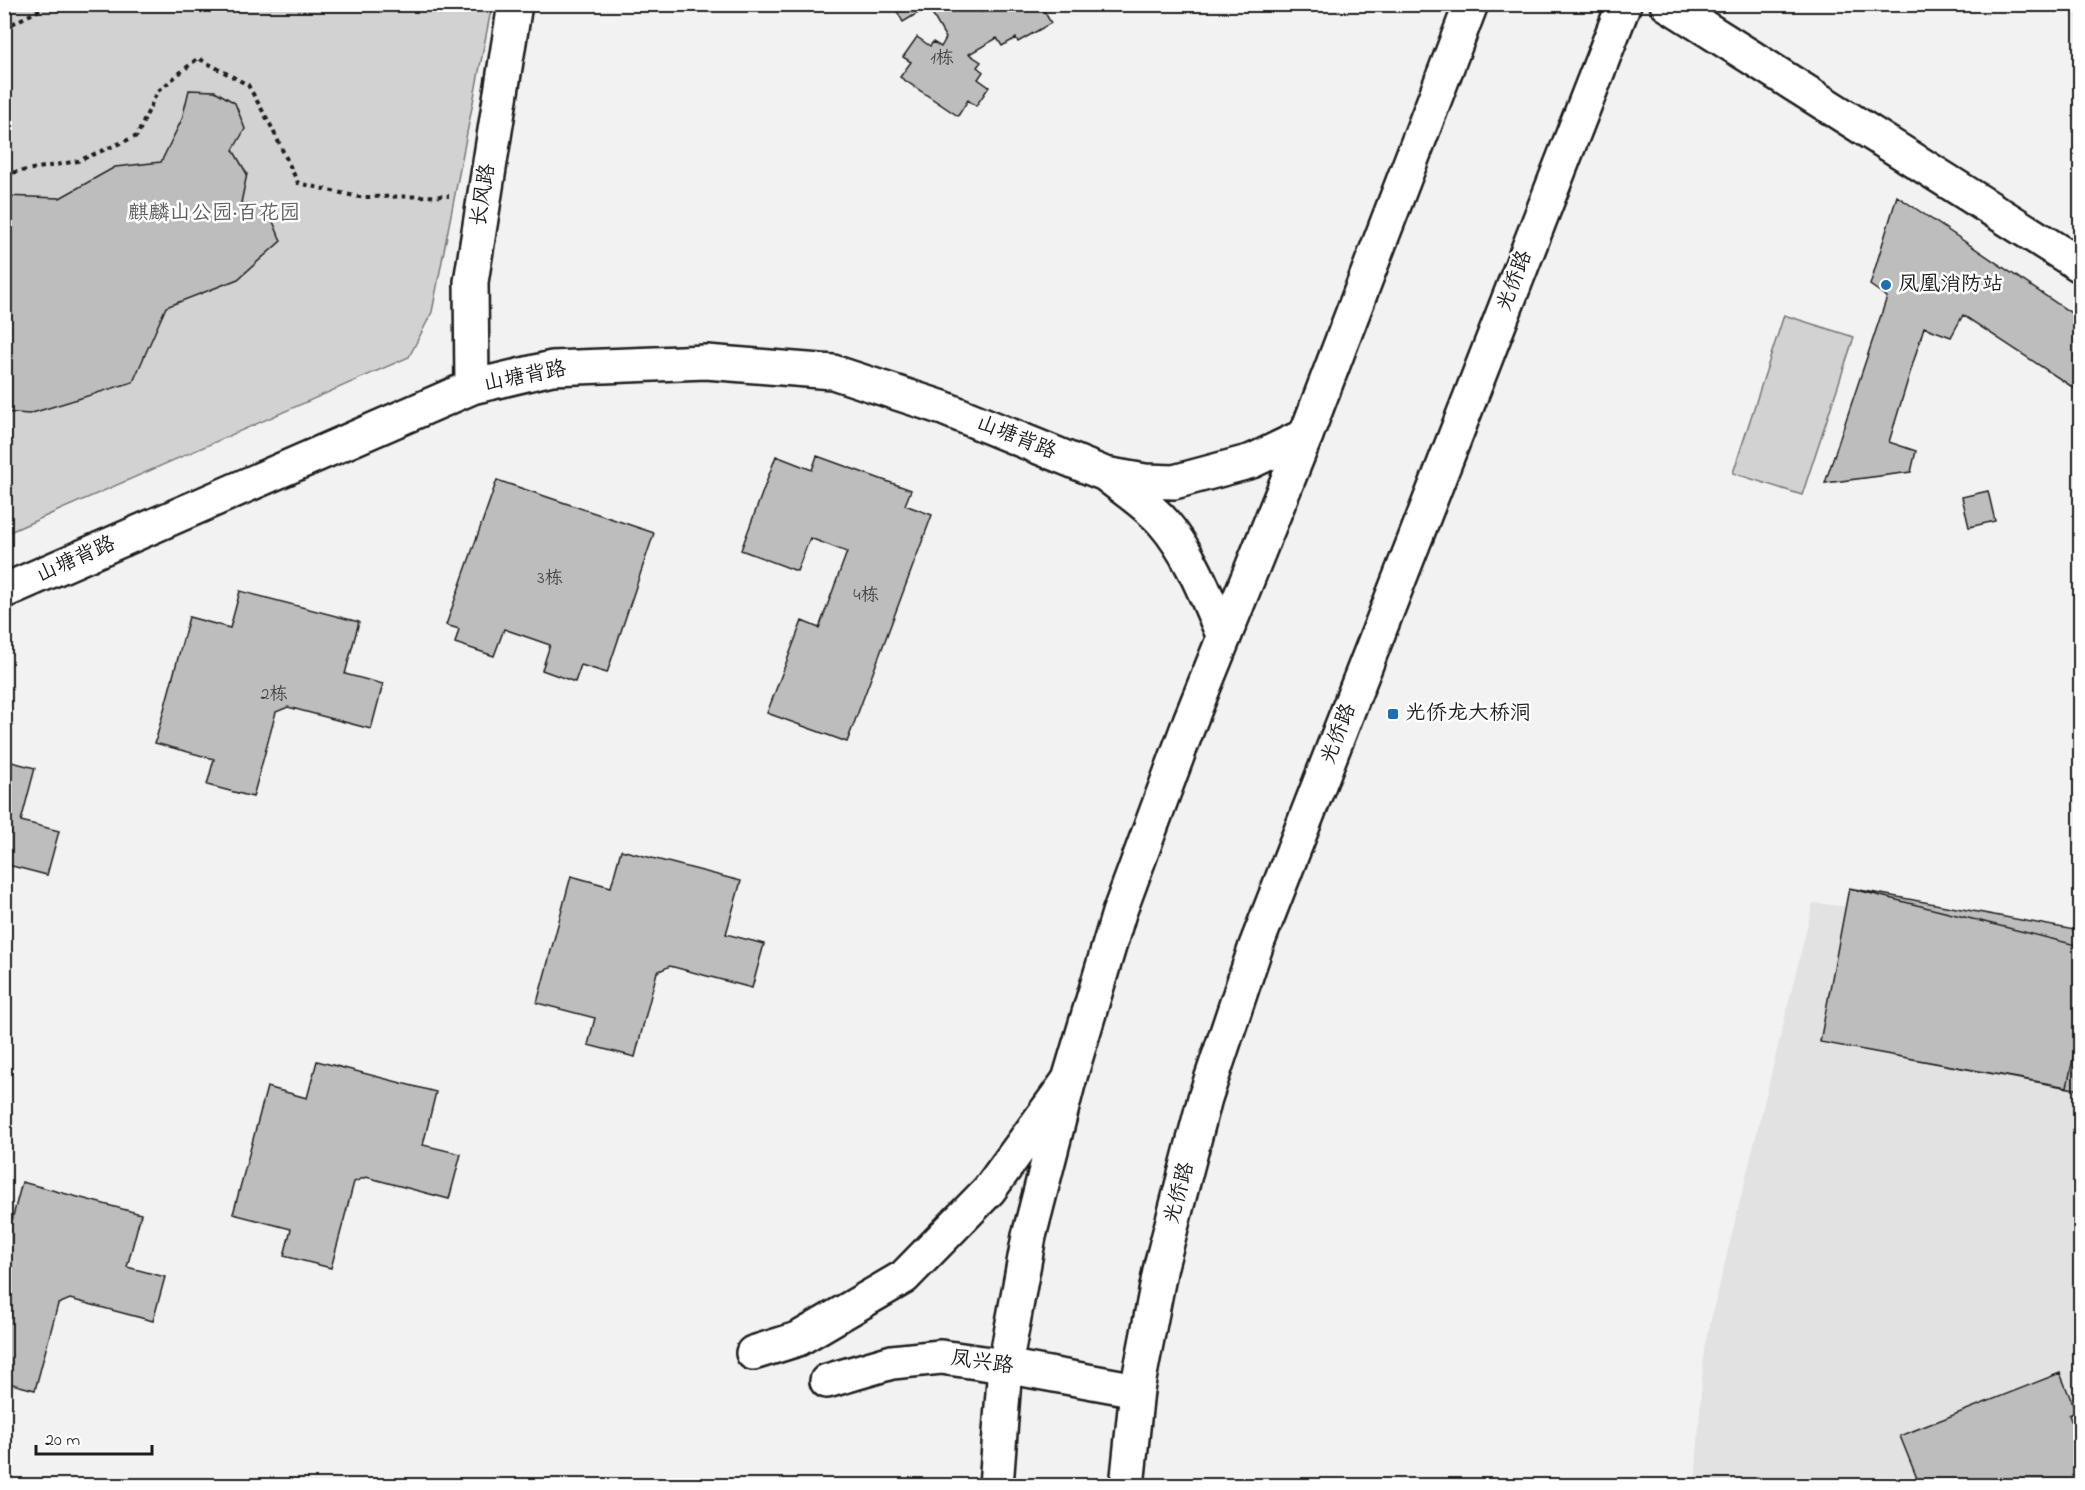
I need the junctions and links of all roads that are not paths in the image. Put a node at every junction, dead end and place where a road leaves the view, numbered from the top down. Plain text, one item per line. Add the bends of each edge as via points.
1 (515, 4) edge
2 (1471, 4) edge
3 (1624, 4) edge
4 (1667, 4) edge
5 (2080, 266) edge
6 (472, 387) junction
7 (1306, 435) junction
8 (1105, 474) junction
9 (4, 591) edge
10 (1224, 636) junction
11 (1069, 1080) junction
12 (753, 1353) dead end
13 (1005, 1366) junction
14 (827, 1381) dead end
15 (1137, 1390) junction
16 (996, 1485) edge
17 (1127, 1485) edge

1 - 6 main road, 长风路 via 471,282
2 - 7 main road
3 - 15 main road, 光侨路 via 1256,946 1203,1109 1161,1266
4 - 5 main road
6 - 8 main road, 山塘背路 via 552,368 706,362 833,372 944,408
6 - 9 main road, 山塘背路
7 - 8 main road via 1252,461 1174,482 1145,482
7 - 10 main road
8 - 10 main road via 1163,522 1183,550
10 - 11 main road via 1119,913
11 - 12 main road via 989,1190 904,1277 798,1339
11 - 13 main road via 1029,1236
13 - 14 main road, 凤兴路 via 931,1358 892,1362
13 - 15 main road, 凤兴路
13 - 16 main road
15 - 17 main road, 光侨路

